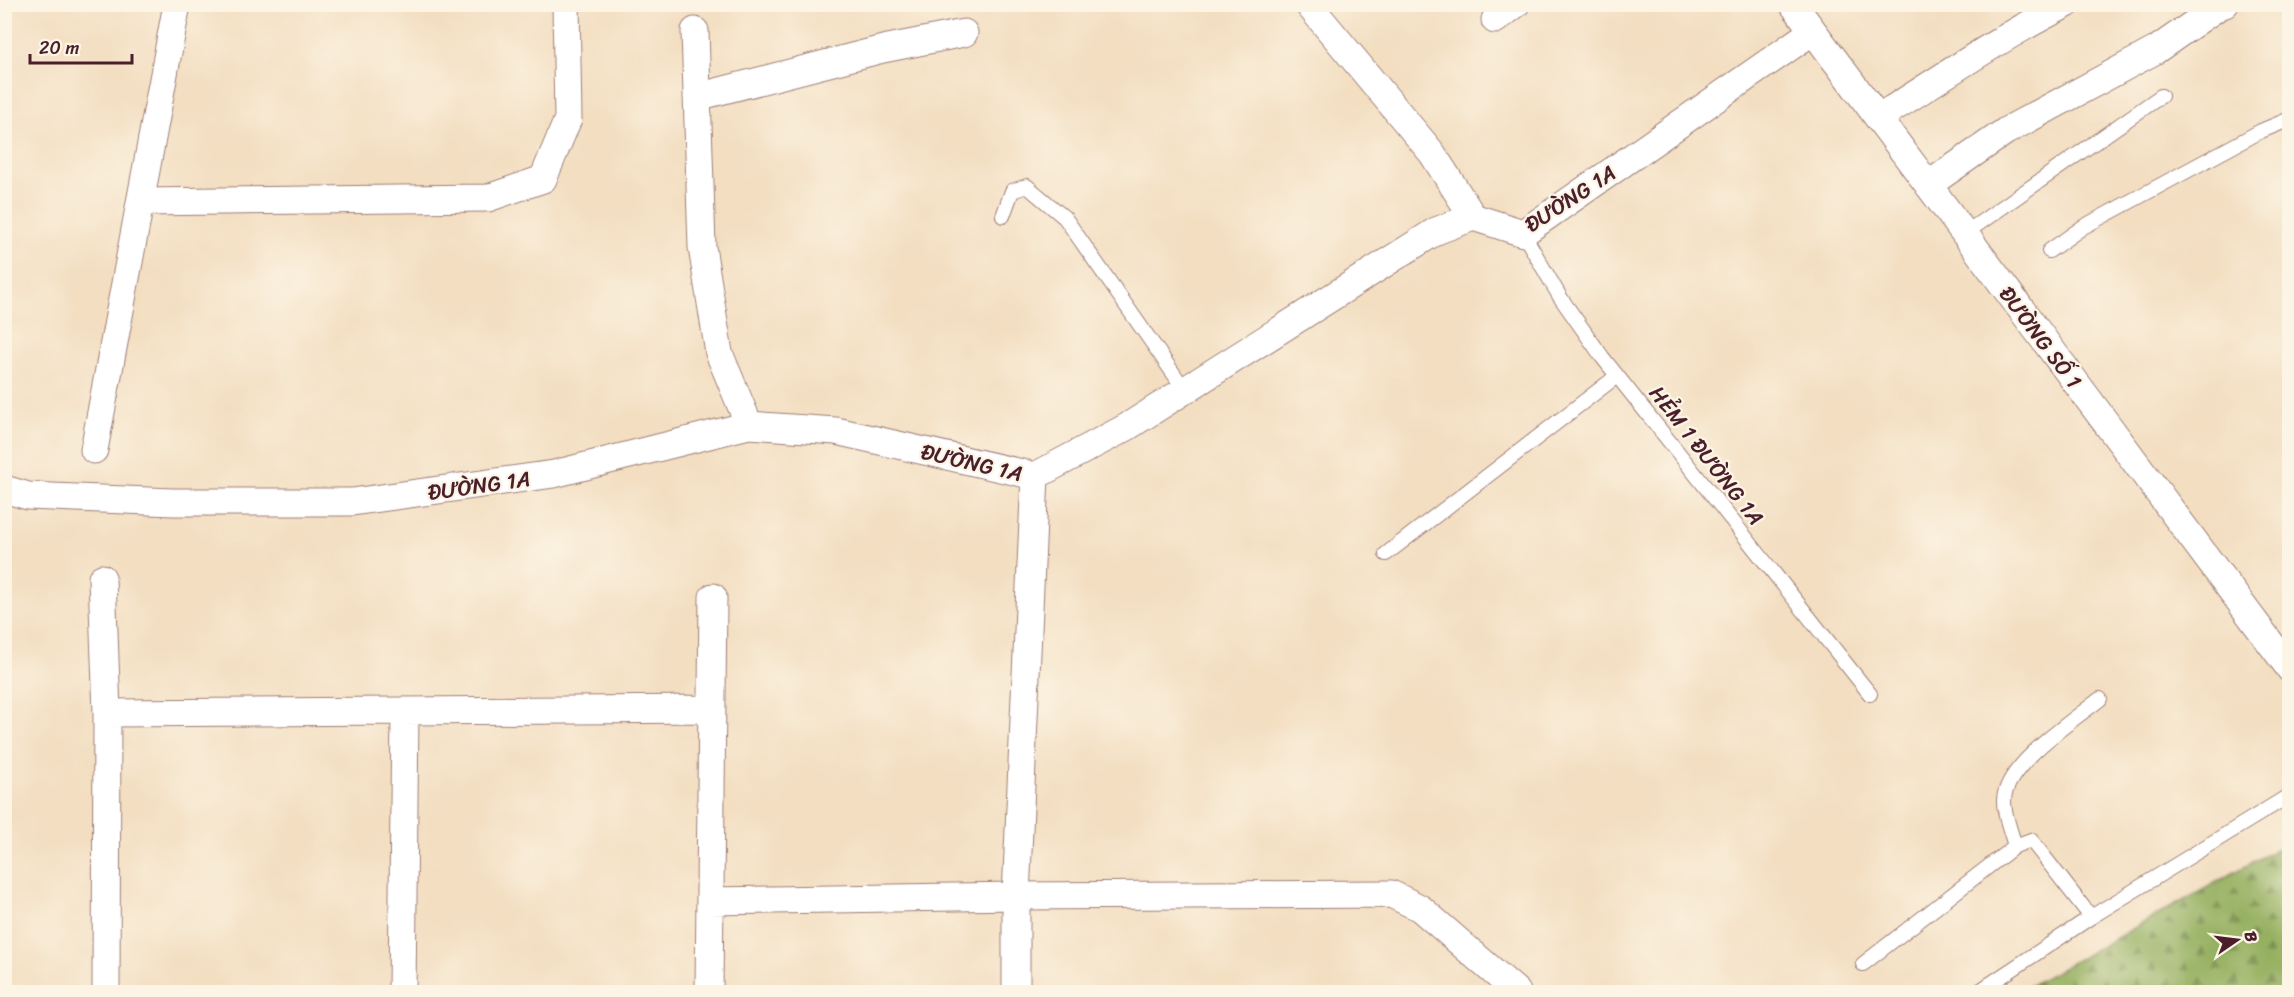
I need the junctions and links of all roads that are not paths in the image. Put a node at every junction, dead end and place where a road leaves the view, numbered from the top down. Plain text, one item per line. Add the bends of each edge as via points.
1 (566, 4) edge
2 (1308, 4) edge
3 (1793, 4) edge
4 (2067, 4) edge
5 (2225, 4) edge
6 (178, 5) edge
7 (695, 31) dead end
8 (1814, 31) junction
9 (964, 33) dead end
10 (2161, 96) dead end
11 (697, 97) junction
12 (1878, 118) junction
13 (2289, 119) edge
14 (1928, 185) junction
15 (141, 202) junction
16 (1003, 216) dead end
17 (1473, 217) junction
18 (1523, 233) junction
19 (1964, 234) junction
20 (2049, 251) dead end
21 (1617, 376) junction
22 (1185, 390) junction
23 (749, 425) junction
24 (94, 450) dead end
25 (1035, 476) junction
26 (4, 489) edge
27 (1386, 554) dead end
28 (102, 578) dead end
29 (713, 597) dead end
30 (2289, 669) edge
31 (1870, 694) dead end
32 (2100, 699) dead end
33 (712, 709) junction
34 (405, 711) junction
35 (107, 713) junction
36 (2289, 795) edge
37 (2015, 846) junction
38 (1016, 896) junction
39 (710, 901) junction
40 (2091, 916) junction
41 (1863, 964) dead end
42 (106, 993) edge
43 (402, 993) edge
44 (709, 993) edge
45 (1016, 993) edge
46 (1517, 993) edge
47 (1978, 993) edge

1 - 15 street via 568,119 543,178 488,198
2 - 17 street via 1432,153
3 - 8 street, ĐƯỜNG SỐ 1
4 - 12 street
5 - 14 street via 2156,50 2007,131
6 - 15 street
7 - 11 street
8 - 12 street, ĐƯỜNG SỐ 1
8 - 18 street, ĐƯỜNG 1A
9 - 11 street via 883,49
10 - 19 lane
11 - 23 street via 702,247 719,353
12 - 14 street, ĐƯỜNG SỐ 1
13 - 20 lane via 2261,130 2083,227
14 - 19 street, ĐƯỜNG SỐ 1
15 - 24 street
16 - 22 lane via 1012,191 1027,186 1065,218
17 - 18 street, ĐƯỜNG 1A
17 - 22 street, ĐƯỜNG 1A via 1436,231
18 - 21 lane, HẺM 1 ĐƯỜNG 1A via 1560,297
19 - 30 street, ĐƯỜNG SỐ 1
21 - 27 lane
21 - 31 lane, HẺM 1 ĐƯỜNG 1A
22 - 25 street, ĐƯỜNG 1A via 1127,427
23 - 25 street, ĐƯỜNG 1A via 836,431
23 - 26 street, ĐƯỜNG 1A via 554,474 352,502 173,502 28,496
25 - 38 street
28 - 35 street
29 - 33 street
32 - 37 lane via 2024,760 2007,783 2004,801
33 - 34 street
33 - 39 street
34 - 35 street
34 - 43 street
35 - 42 street
36 - 40 lane
37 - 40 lane via 2031,840
37 - 41 lane
38 - 39 street
38 - 45 street
38 - 46 street via 1392,894 1420,909
39 - 44 street
40 - 47 lane

